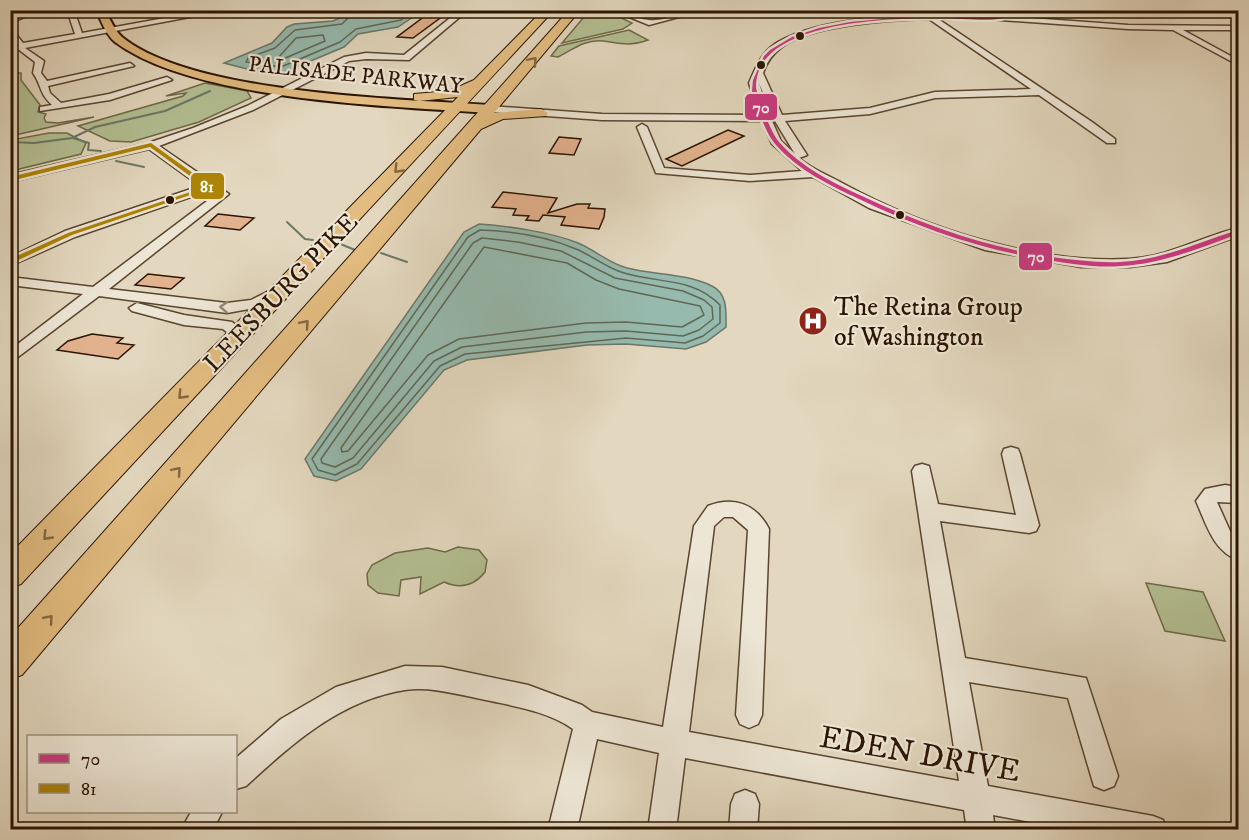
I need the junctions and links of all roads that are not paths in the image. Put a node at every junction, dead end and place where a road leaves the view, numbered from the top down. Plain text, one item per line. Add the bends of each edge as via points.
1 (38, 10) edge
2 (70, 10) edge
3 (100, 10) edge
4 (224, 10) edge
5 (465, 10) edge
6 (549, 10) edge
7 (615, 10) edge
8 (702, 10) edge
9 (529, 13) dead end
10 (574, 13) edge
11 (1000, 14) edge
12 (929, 16) junction
13 (116, 17) dead end
14 (10, 21) edge
15 (1174, 28) junction
16 (1239, 28) edge
17 (10, 29) edge
18 (124, 29) junction
19 (109, 32) junction
20 (78, 33) dead end
21 (515, 46) junction
22 (16, 47) edge
23 (44, 55) dead end
24 (33, 57) junction
25 (1239, 63) edge
26 (130, 66) dead end
27 (492, 69) junction
28 (760, 75) junction
29 (167, 80) dead end
30 (44, 84) junction
31 (294, 85) junction
32 (511, 85) junction
33 (283, 91) junction
34 (1040, 92) junction
35 (418, 100) junction
36 (462, 103) junction
37 (493, 105) junction
38 (59, 106) junction
39 (43, 109) dead end
40 (542, 109) junction
41 (763, 114) junction
42 (777, 114) junction
43 (602, 117) junction
44 (664, 118) junction
45 (438, 127) junction
46 (642, 127) junction
47 (473, 128) junction
48 (1111, 141) dead end
49 (151, 145) junction
50 (815, 173) junction
51 (10, 179) edge
52 (209, 187) junction
53 (1239, 232) edge
54 (10, 262) edge
55 (294, 276) junction
56 (10, 281) edge
57 (10, 292) edge
58 (88, 297) junction
59 (233, 341) junction
60 (10, 358) edge
61 (1011, 454) dead end
62 (922, 471) dead end
63 (1239, 495) edge
64 (929, 511) junction
65 (1239, 551) edge
66 (10, 575) edge
67 (10, 663) edge
68 (954, 668) junction
69 (749, 715) dead end
70 (586, 724) junction
71 (674, 743) junction
72 (237, 775) edge
73 (1104, 776) dead end
74 (976, 798) junction
75 (207, 813) edge
76 (195, 830) edge
77 (562, 830) edge
78 (662, 830) edge
79 (981, 830) edge
80 (1153, 830) edge

1 - 14 street
2 - 20 street
3 - 19 main road
4 - 18 street
5 - 31 street via 406,58 347,59
6 - 21 highway, LEESBURG PIKE
7 - 8 street via 649,23
9 - 21 highway via 528,25
32 -> 10 highway
11 - 12 street
11 - 15 street
12 - 28 street via 866,20 804,34 771,50 761,65
12 - 34 street
13 - 18 main road, PALISADE PARKWAY
15 - 16 street
15 - 25 street
17 - 22 street
18 - 19 street
18 - 31 main road, PALISADE PARKWAY via 142,43 182,60
19 - 22 street
19 - 33 main road, PALISADE PARKWAY via 140,53 185,71
21 - 27 highway, LEESBURG PIKE
22 - 24 street
23 - 24 street
24 - 30 street via 41,64 37,73
26 - 30 street
27 - 35 highway via 462,92
27 - 36 highway, LEESBURG PIKE
28 - 41 street via 754,83
28 - 42 street
29 - 38 street via 110,97
30 - 38 street via 45,94
31 - 33 street
31 - 35 main road, PALISADE PARKWAY
32 - 37 highway
32 - 40 highway via 514,99
33 - 35 main road, PALISADE PARKWAY via 333,97 346,102 347,109 381,101
33 - 49 street via 227,119
34 - 42 street via 935,95 882,109
34 - 48 street
35 - 36 main road, PALISADE PARKWAY
35 - 45 highway via 441,112
36 - 37 main road, PALISADE PARKWAY
36 - 45 highway, LEESBURG PIKE
37 - 40 street
37 - 47 highway
38 - 39 street
40 - 41 street
40 - 43 street
40 - 47 highway via 501,115
41 - 42 street
41 - 44 street
41 - 50 street via 776,142
42 - 50 street
43 - 44 street
43 - 46 street via 632,121
44 - 46 street
45 -> 55 highway, LEESBURG PIKE
46 - 50 street via 660,171 750,178
67 -> 47 highway, LEESBURG PIKE
49 - 51 street
49 - 52 street
50 - 53 street via 873,205 908,218 990,246 1045,258 1101,263 1150,261
52 - 54 street via 70,234
52 - 58 street via 223,194
55 -> 58 street via 263,299 235,308
55 - 59 highway, LEESBURG PIKE
56 - 58 street
57 - 58 street
58 - 59 street via 184,320 227,325 236,332
58 - 60 street
59 -> 66 highway, LEESBURG PIKE
61 - 64 street via 1029,525
62 - 64 street
63 - 65 street via 1217,493 1206,501 1222,537
64 - 68 street
68 - 73 street via 1077,687
68 - 74 street
69 - 71 street via 759,529 749,515 730,508 706,519
70 - 71 street, EDEN DRIVE
70 - 72 street, EDEN DRIVE via 573,714 525,697 444,679 405,678 325,705 283,734
70 - 77 street
71 - 74 street, EDEN DRIVE
71 - 78 street
74 - 79 street
74 - 80 street, EDEN DRIVE
75 - 76 street

